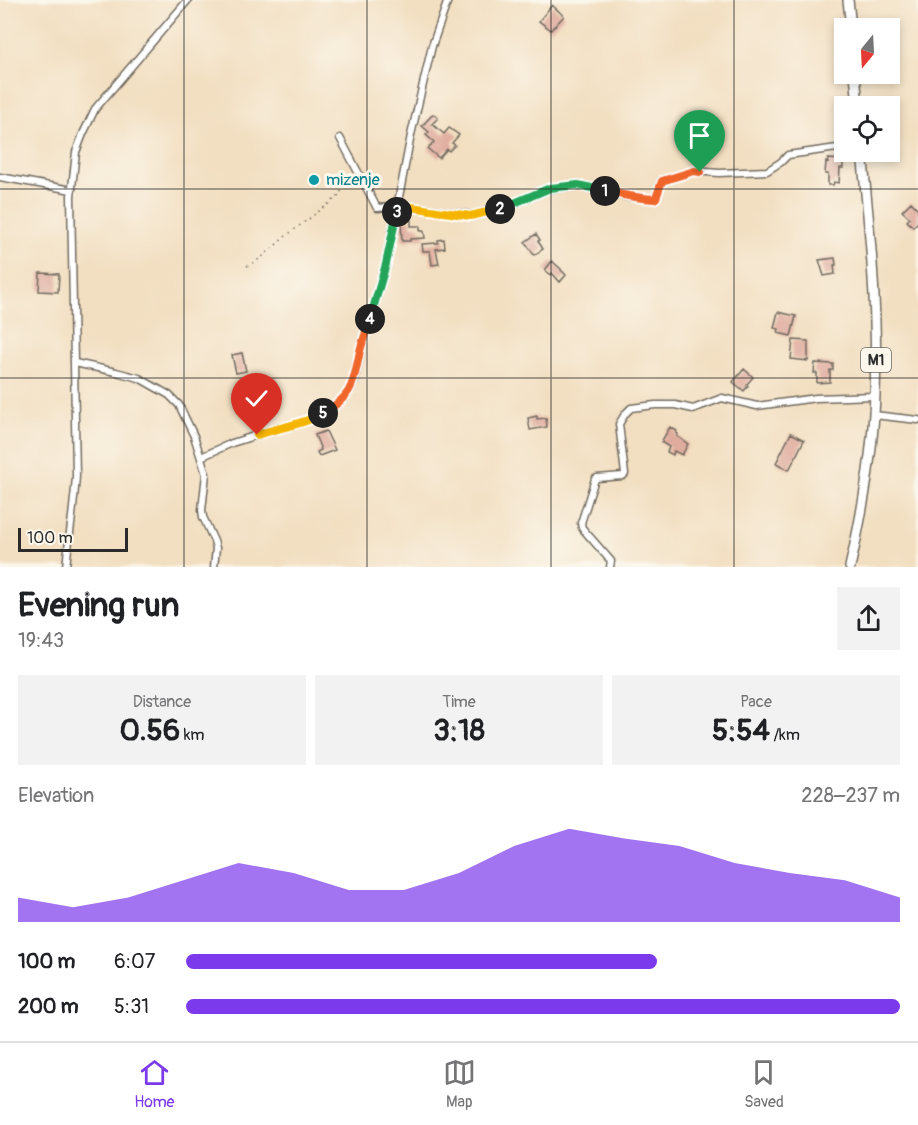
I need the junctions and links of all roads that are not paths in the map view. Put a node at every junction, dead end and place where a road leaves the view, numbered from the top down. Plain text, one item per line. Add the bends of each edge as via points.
1 (188, 0) edge
2 (448, 0) edge
3 (848, 0) edge
4 (850, 18) edge
5 (340, 138) dead end
6 (834, 148) edge
7 (863, 162) edge
8 (0, 177) edge
9 (72, 190) junction
10 (398, 205) junction
11 (75, 363) junction
12 (875, 396) junction
13 (874, 415) junction
14 (918, 420) edge
15 (201, 457) junction
16 (66, 567) edge
17 (214, 567) edge
18 (610, 567) edge
19 (850, 567) edge

1 - 9 street via 95,109 76,152
2 - 10 street via 432,46
3 - 4 highway
5 - 10 street via 375,206
6 - 10 street via 788,155 767,171 694,171 662,181 656,198 652,199 578,185 544,189 503,208 473,215
7 - 12 highway, M1 via 872,250
8 - 9 street
9 - 11 street
10 - 15 street via 355,380 345,397 318,416
11 - 15 street via 139,378 169,394 188,422
11 - 16 street via 76,476
12 - 13 highway, M1
12 - 18 street via 757,406 722,398 693,409 655,405 627,410 619,424 625,474 595,479 580,523 611,561
13 - 14 street
13 - 19 highway, M1 via 865,497
15 - 17 street via 206,474 202,510 216,548

